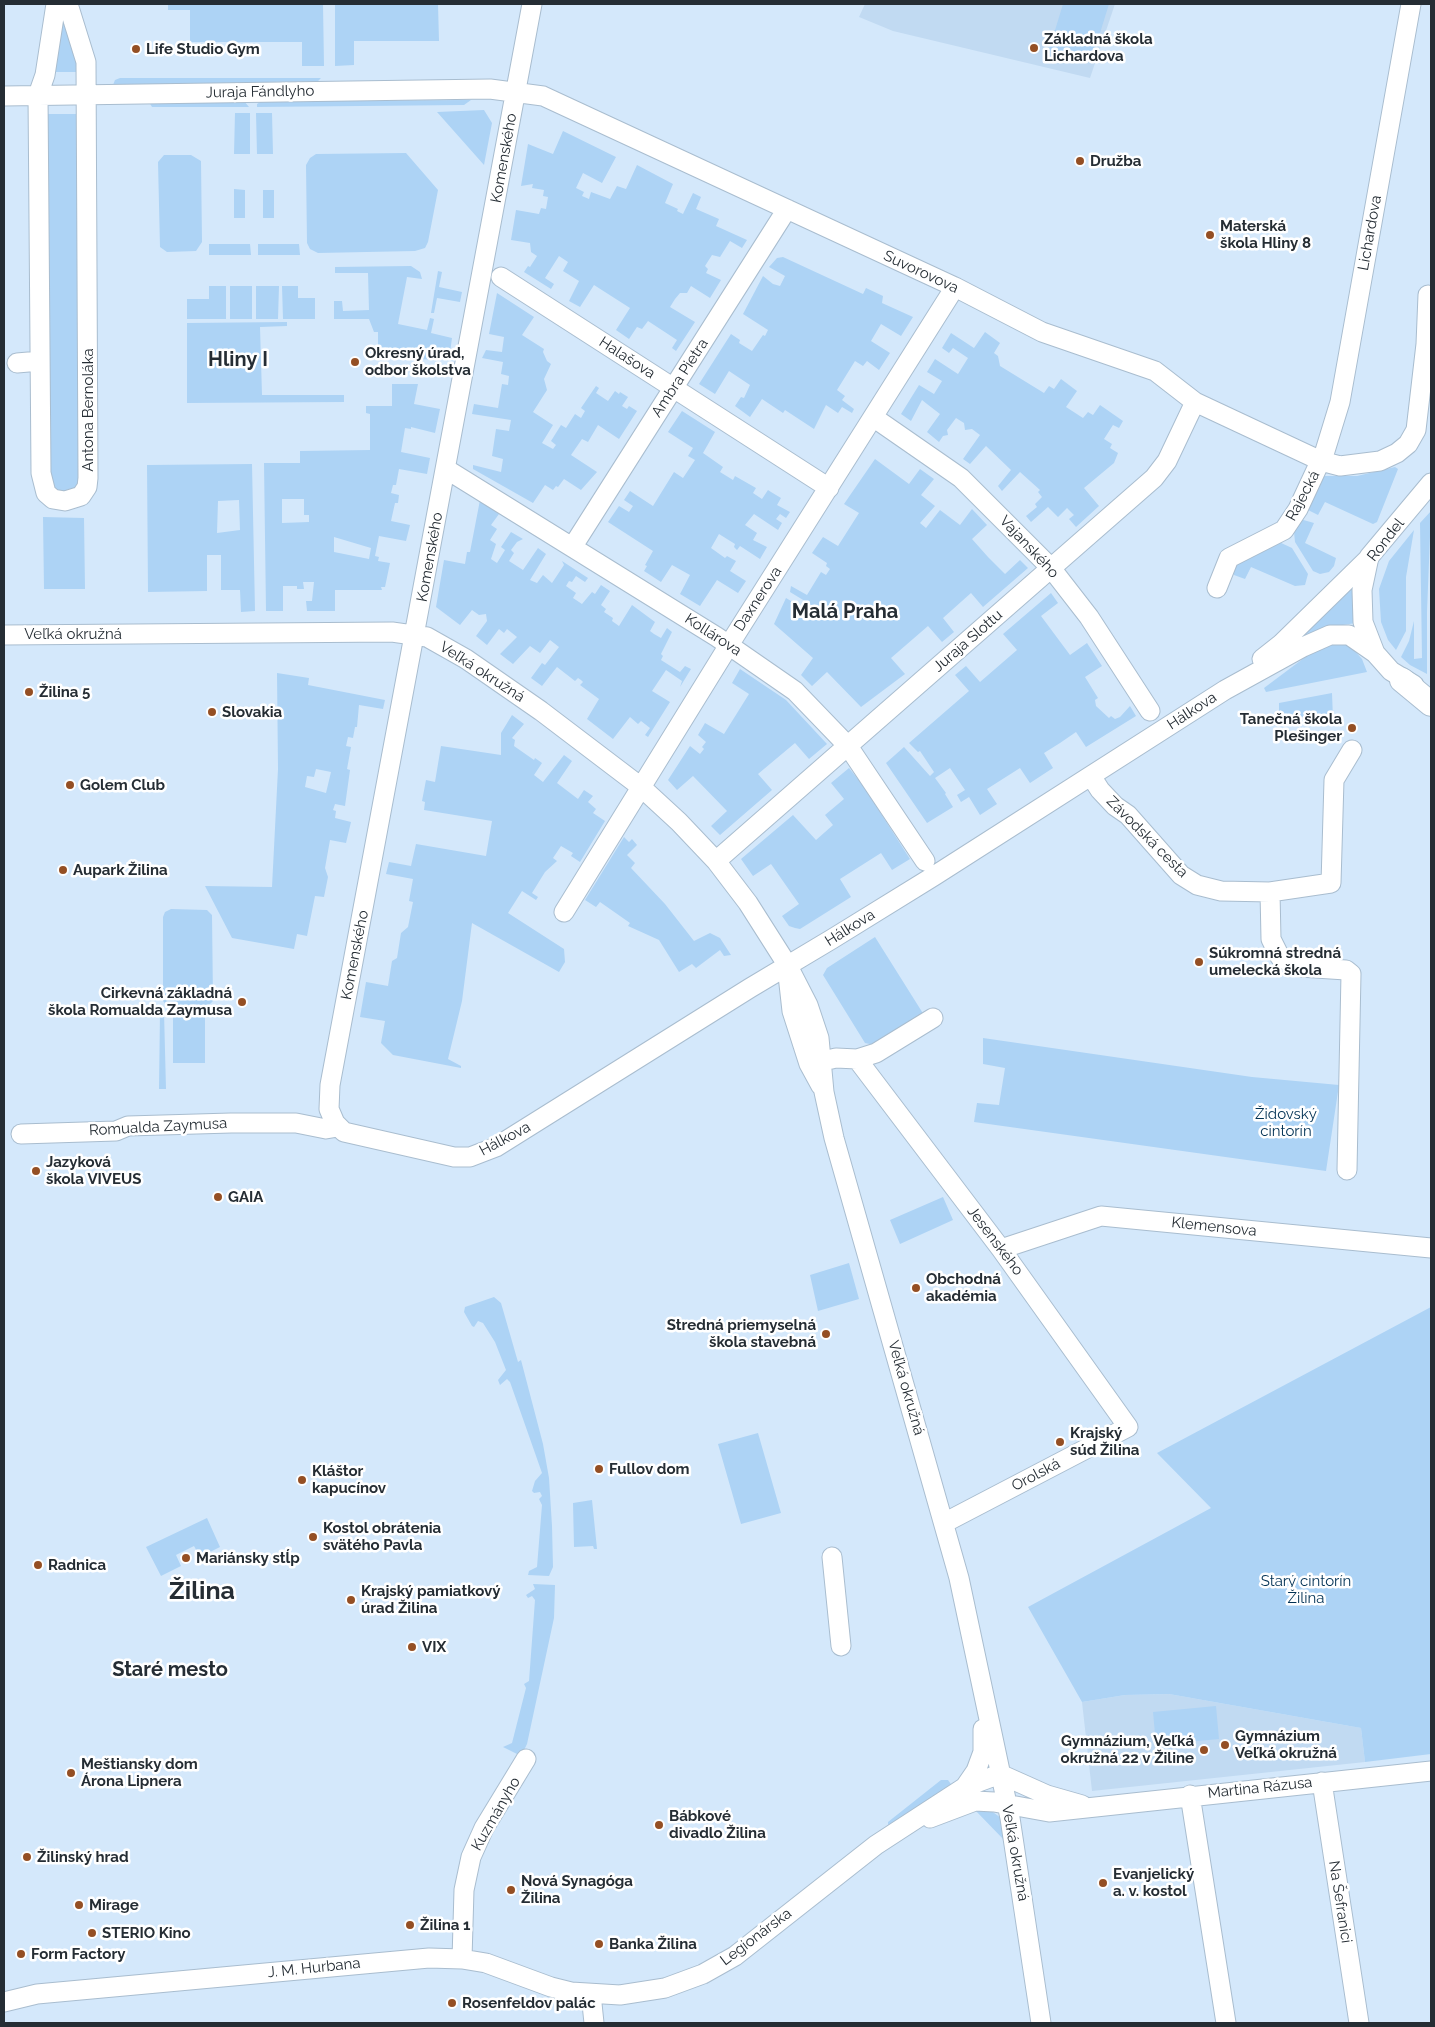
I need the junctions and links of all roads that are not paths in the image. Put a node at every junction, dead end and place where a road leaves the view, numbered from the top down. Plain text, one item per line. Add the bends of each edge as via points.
1 (56, 4) edge
2 (68, 4) edge
3 (532, 4) edge
4 (1411, 4) edge
5 (516, 92) junction
6 (38, 95) junction
7 (87, 95) junction
8 (4, 96) edge
9 (787, 209) junction
10 (501, 277) dead end
11 (956, 287) junction
12 (1428, 295) dead end
13 (40, 361) junction
14 (17, 363) dead end
15 (674, 388) junction
16 (1195, 402) junction
17 (873, 417) junction
18 (1321, 461) junction
19 (446, 469) junction
20 (1431, 483) edge
21 (829, 488) junction
22 (573, 546) junction
23 (1369, 557) junction
24 (1052, 568) junction
25 (1217, 588) dead end
26 (4, 634) edge
27 (415, 635) junction
28 (729, 645) junction
29 (1375, 653) junction
30 (1402, 680) junction
31 (1224, 690) junction
32 (1431, 691) edge
33 (1431, 704) edge
34 (1150, 711) dead end
35 (848, 746) junction
36 (1352, 750) dead end
37 (1091, 776) junction
38 (641, 787) junction
39 (716, 861) junction
40 (925, 861) dead end
41 (1270, 892) junction
42 (564, 912) dead end
43 (788, 966) junction
44 (933, 1018) dead end
45 (857, 1059) junction
46 (823, 1062) junction
47 (824, 1092) junction
48 (329, 1109) junction
49 (296, 1123) junction
50 (338, 1127) junction
51 (21, 1134) dead end
52 (470, 1157) joint
53 (1348, 1170) dead end
54 (1431, 1248) edge
55 (1002, 1250) junction
56 (1128, 1427) joint
57 (944, 1523) junction
58 (832, 1557) dead end
59 (840, 1646) dead end
60 (982, 1685) junction
61 (526, 1759) dead end
62 (1431, 1771) edge
63 (1000, 1774) junction
64 (1322, 1782) junction
65 (970, 1794) junction
66 (1190, 1795) junction
67 (1007, 1804) junction
68 (1088, 1806) junction
69 (462, 1959) junction
70 (591, 1994) junction
71 (4, 2002) edge
72 (594, 2023) edge
73 (1041, 2023) edge
74 (1226, 2023) edge
75 (1359, 2023) edge

1 - 6 street, Antona Bernoláka
2 - 7 street, Antona Bernoláka via 86,62
3 - 5 street, Komenského
4 - 18 street, Lichardova via 1340,402
5 - 7 street, Juraja Fándlyho via 490,89
5 - 9 street, Suvorovova via 543,96
5 - 19 street, Komenského
6 - 7 street, Juraja Fándlyho
6 - 8 street, Juraja Fándlyho
6 - 13 street, Antona Bernoláka
7 - 13 street, Antona Bernoláka via 88,478 84,494 74,500 53,499 43,487
9 - 11 street, Suvorovova
9 - 15 street, Ambra Pietra
10 - 15 street, Halašova
11 - 16 street, Suvorovova via 1042,332 1155,371
11 - 17 street, Daxnerova
12 - 18 street, Rajecká via 1416,430 1408,444 1388,457 1359,465 1340,466
13 - 14 street
15 - 21 street, Halašova
15 - 22 street, Ambra Pietra
16 - 18 street, Suvorovova
16 - 24 street, Juraja Slottu via 1167,461 1154,478
17 - 21 street, Daxnerova
17 - 24 street, Vajanského via 961,478
18 - 25 street, Rajecká via 1284,530 1229,558
19 - 22 street, Kollárova
19 - 27 street, Komenského
20 - 23 street, Rondel
21 - 28 street, Daxnerova
22 - 28 street, Kollárova
23 - 29 street, Rondel via 1364,574 1362,609 1366,632
23 - 31 street, Hálkova via 1281,644
24 - 34 street, Vajanského via 1089,617
24 - 35 street, Juraja Slottu
26 - 27 street, Veľká okružná via 392,632
27 - 38 street, Veľká okružná via 427,637 466,659
27 - 48 street, Komenského via 332,1076
28 - 35 street, Kollárova via 795,691
28 - 38 street, Daxnerova
29 - 30 street, Rondel
29 - 31 street, Hálkova via 1349,635 1330,635 1303,646
30 - 32 street, Rondel
30 - 33 main road
31 - 37 street, Hálkova
35 - 39 street, Juraja Slottu
35 - 40 street, Kollárova
36 - 41 street, Závodská cesta via 1334,780 1331,884
37 - 41 street, Závodská cesta via 1100,790 1128,815 1180,875 1197,885 1220,891
37 - 43 street, Hálkova
38 - 39 street, Veľká okružná
38 - 42 street, Daxnerova
39 - 43 street, Veľká okružná via 748,903
41 - 53 street via 1271,939 1280,957 1300,968 1346,970 1351,974
43 - 46 street, Veľká okružná via 808,1005
43 - 47 street, Veľká okružná via 792,1011 809,1064
43 - 52 street, Hálkova via 504,1143
44 - 45 street via 876,1053
45 - 46 street via 836,1058
45 - 55 street, Jesenského
46 - 47 street, Veľká okružná
47 - 57 street, Veľká okružná via 834,1138
48 - 49 street, Romualda Zaymusa
48 - 50 street
49 - 50 street, Romualda Zaymusa via 319,1129
49 - 51 street, Romualda Zaymusa via 128,1126 116,1131
50 - 52 street, Romualda Zaymusa via 352,1136
54 - 55 street, Klemensova via 1102,1216
55 - 56 street, Jesenského
56 - 57 street, Orolská
57 - 60 street, Veľká okružná
58 - 59 street
60 - 63 street, Veľká okružná
60 - 65 street, Veľká okružná via 983,1752
61 - 69 street, Kuzmányho via 484,1828 471,1857 464,1890
62 - 64 street, Martina Rázusa
63 - 65 street
63 - 67 street, Veľká okružná
63 - 68 street via 1047,1795
64 - 66 street, Martina Rázusa
64 - 75 street, Na Šefranici
65 - 67 street, Legionárska
65 - 70 street, Legionárska via 900,1829 735,1956 703,1974 642,1993
66 - 68 street, Martina Rázusa
66 - 74 street
67 - 68 street, Martina Rázusa via 1049,1812
67 - 73 street, Veľká okružná
69 - 70 street, J. M. Hurbana via 486,1963 551,1987
69 - 71 street, J. M. Hurbana via 428,1958 37,1994
70 - 72 street

